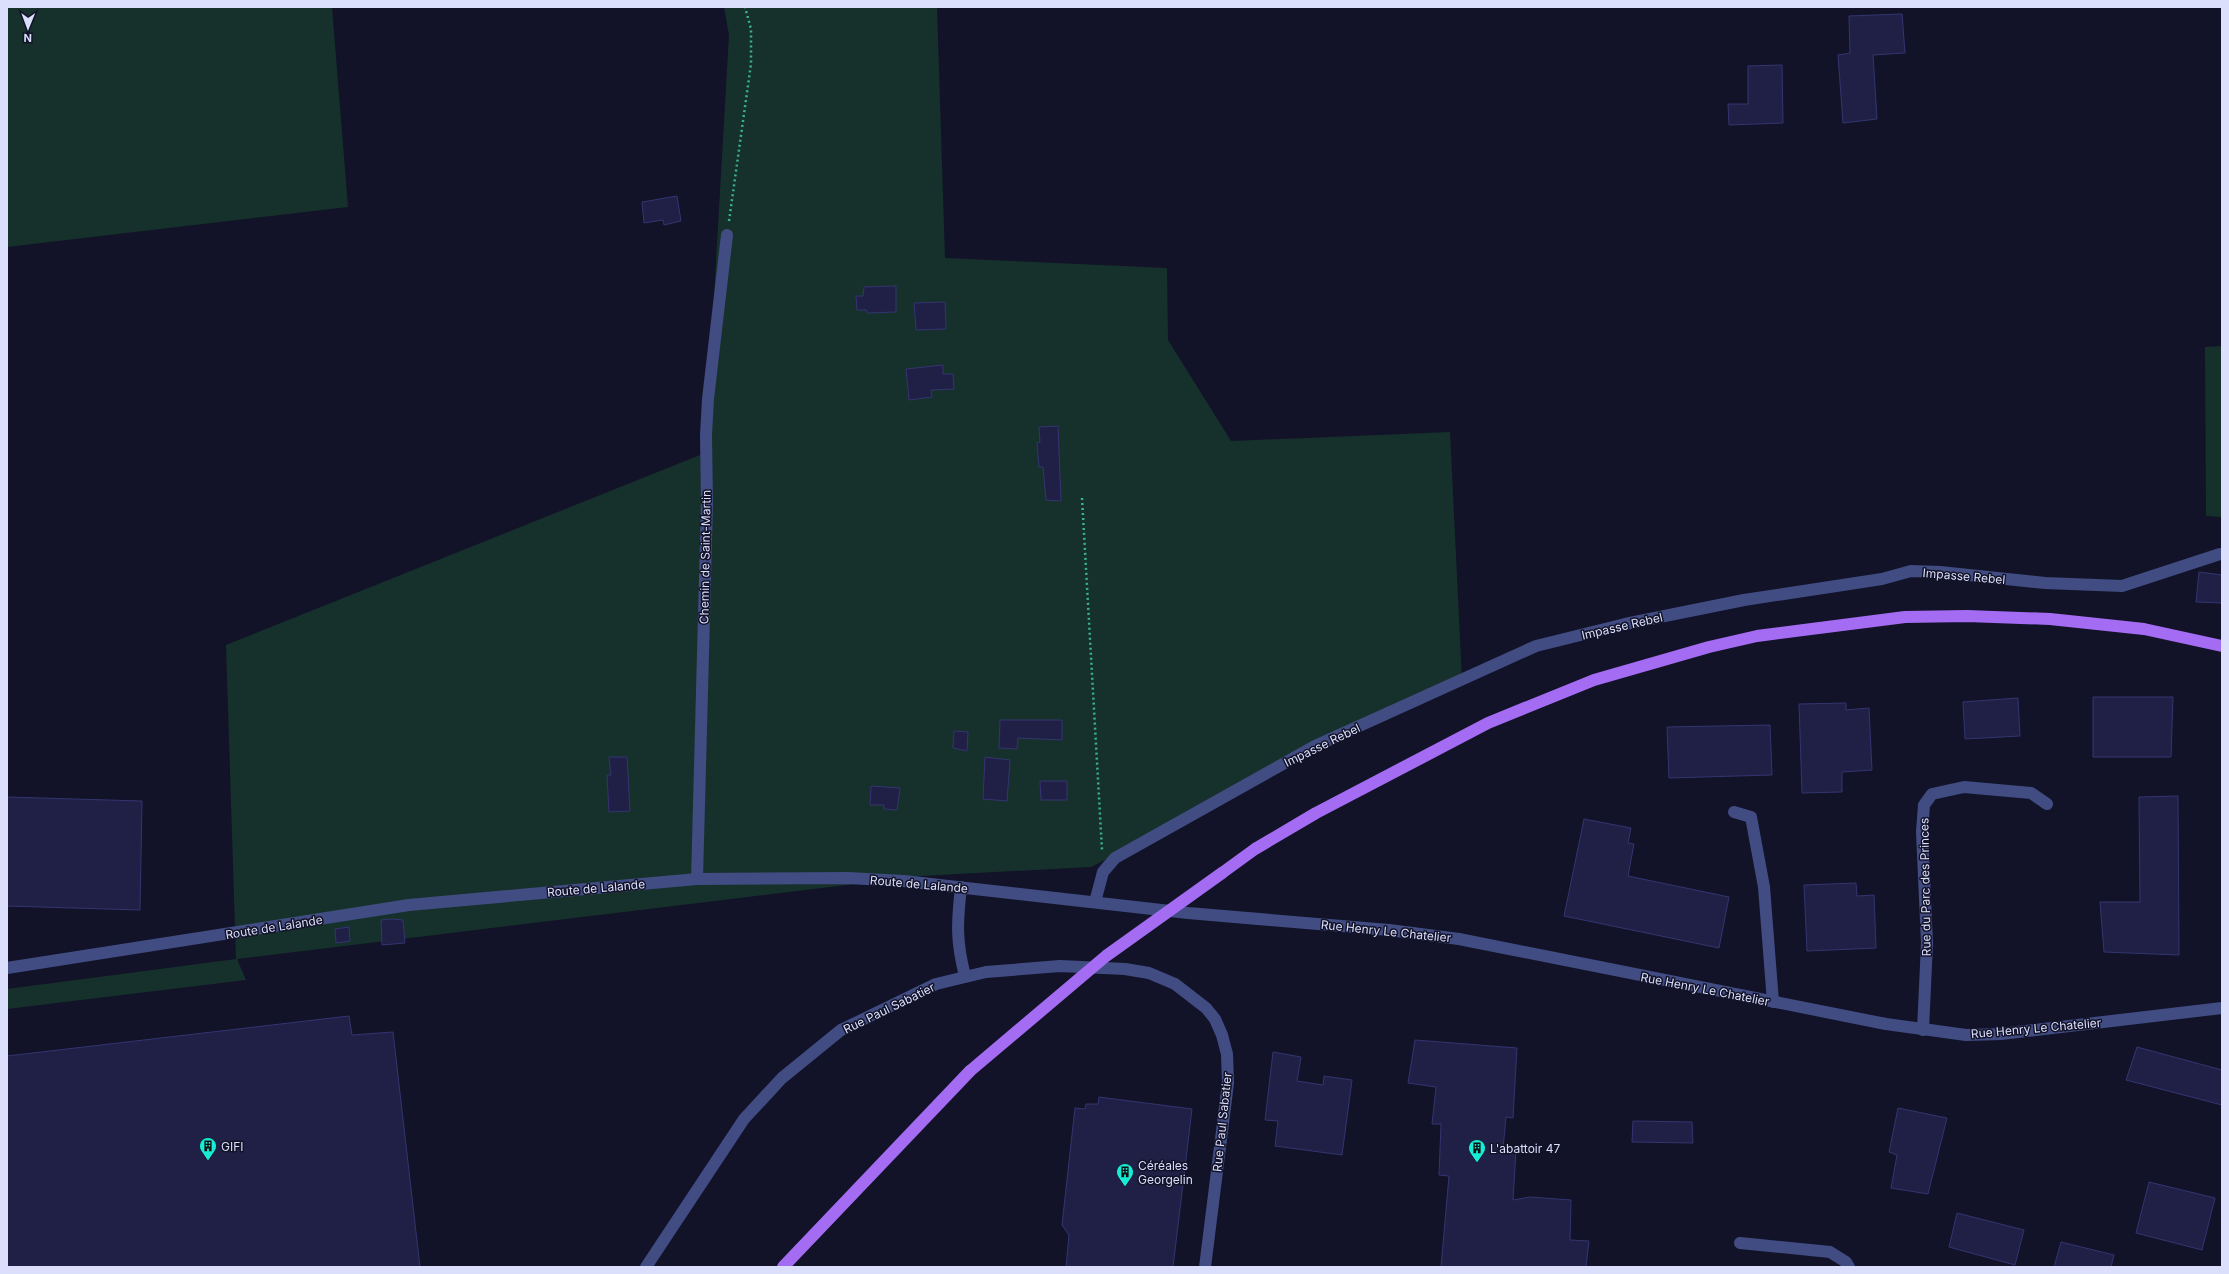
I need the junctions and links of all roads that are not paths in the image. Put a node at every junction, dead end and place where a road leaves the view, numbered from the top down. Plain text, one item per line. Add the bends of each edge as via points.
1 (727, 235) road end
2 (2220, 554) dead end
3 (2222, 646) edge
4 (2047, 804) dead end
5 (1734, 812) dead end
6 (697, 879) junction
7 (961, 887) junction
8 (1095, 902) junction
9 (1188, 913) joint
10 (7, 968) edge
11 (965, 976) junction
12 (1773, 1002) junction
13 (2222, 1008) edge
14 (1923, 1030) junction
15 (1740, 1243) dead end
16 (1847, 1265) edge
17 (646, 1267) edge
18 (783, 1267) edge
19 (1205, 1267) edge

1 - 6 street, Chemin de Saint-Martin via 706,435 707,503
2 - 8 street, Impasse Rebel via 2122,586 2045,583 1940,572 1911,572 1882,579 1744,600 1625,624 1536,646 1315,746 1115,858 1103,872
3 - 18 main road, bridge via 2144,629 2050,619 1905,617 1743,639 1594,680 1488,722 1316,813 1255,849 1106,956 970,1071
4 - 14 street, Rue du Parc des Princes via 2031,793 1964,787 1932,794 1924,805 1922,832 1927,943
5 - 12 street via 1752,817 1764,888
6 - 7 street, Route de Lalande via 848,878
6 - 10 street, Route de Lalande via 409,905
7 - 8 street, Route de Lalande
7 - 11 street via 957,928
8 - 9 street, Route de Lalande
9 - 12 street, Rue Henry Le Chatelier via 1388,930 1459,939
11 - 17 street, Rue Paul Sabatier via 910,995 842,1030 782,1078 744,1119
11 - 19 street, Rue Paul Sabatier via 1018,968 1060,966 1125,969 1149,973 1176,984 1206,1008 1222,1035 1227,1054 1228,1082
12 - 14 street, Rue Henry Le Chatelier
13 - 14 street, Rue Henry Le Chatelier via 2001,1034 1966,1035
15 - 16 street via 1830,1252

